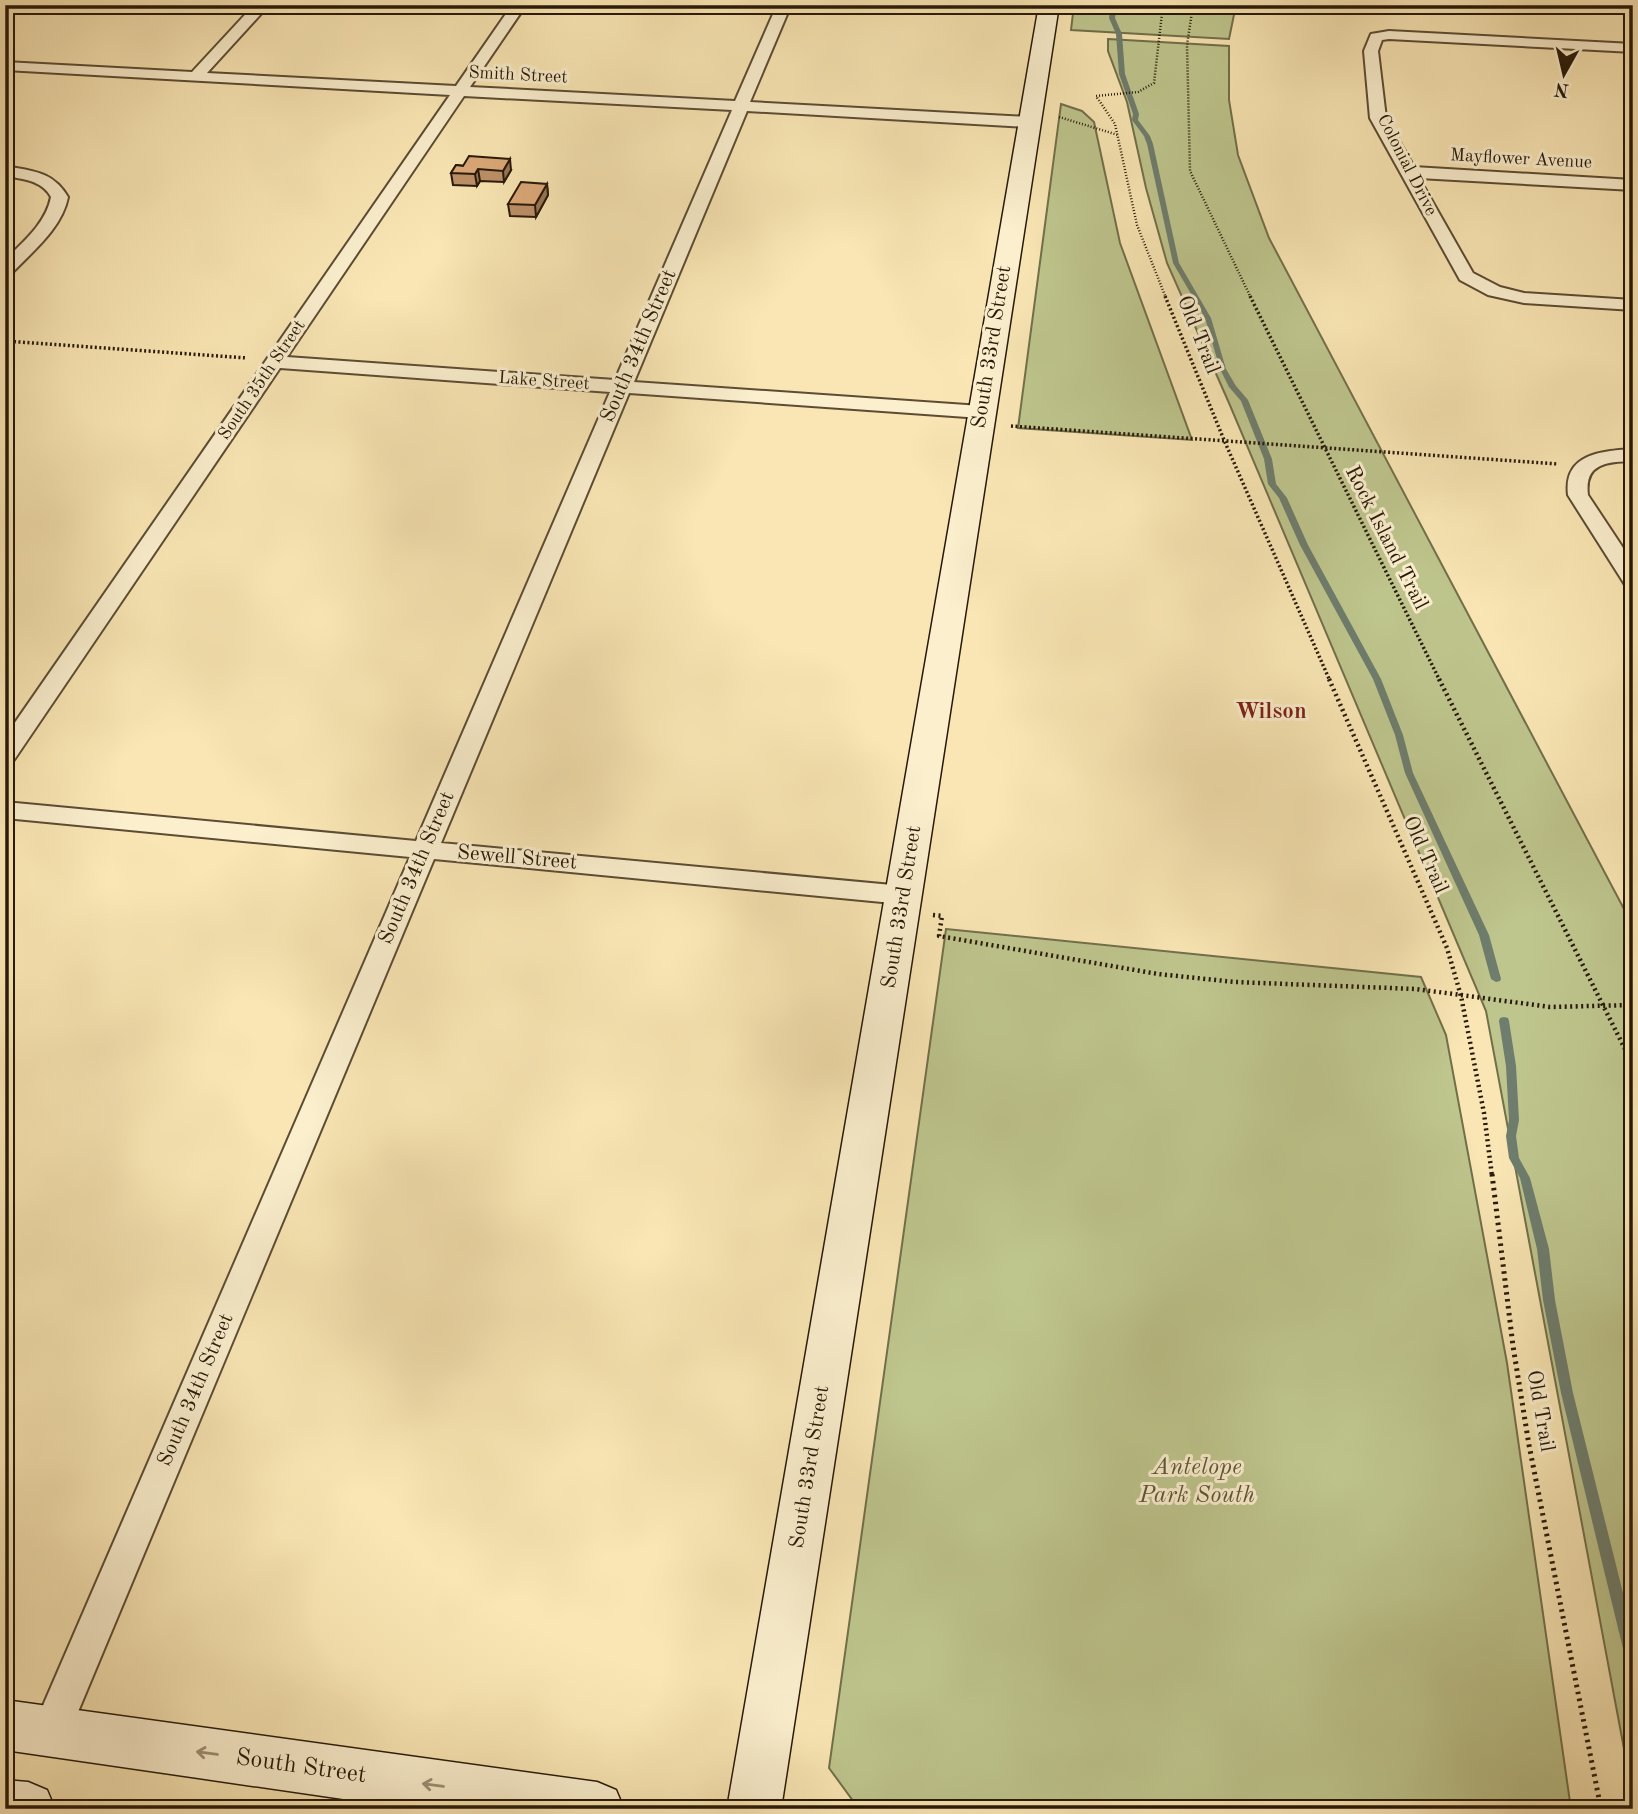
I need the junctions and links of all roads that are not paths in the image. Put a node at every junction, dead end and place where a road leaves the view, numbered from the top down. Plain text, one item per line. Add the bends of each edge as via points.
1 (262, 5) edge
2 (519, 5) edge
3 (784, 5) edge
4 (1049, 5) edge
5 (1633, 48) edge
6 (5, 65) edge
7 (196, 76) junction
8 (460, 91) junction
9 (741, 106) junction
10 (1030, 118) junction
11 (5, 171) edge
12 (1408, 172) junction
13 (1633, 185) edge
14 (5, 270) edge
15 (1633, 305) edge
16 (275, 361) junction
17 (622, 386) junction
18 (981, 417) junction
19 (1633, 454) edge
20 (1584, 467) joint
21 (1633, 580) edge
22 (5, 755) edge
23 (5, 810) edge
24 (425, 850) junction
25 (902, 904) junction
26 (28, 1728) edge
27 (5, 1805) edge
28 (28, 1809) edge
29 (597, 1809) edge
30 (754, 1809) edge

1 - 7 street
2 - 8 street, South 35th Street
3 - 9 street, South 34th Street
4 - 10 main road, South 33rd Street
5 - 12 street, Colonial Drive via 1376,37 1371,51 1378,118
6 - 7 street, Smith Street
7 - 8 street, Smith Street
8 - 9 street, Smith Street
8 - 16 street, South 35th Street
9 - 10 street, Smith Street
9 - 17 street, South 34th Street
10 - 18 main road, South 33rd Street
11 - 14 street via 49,183 58,192 61,207
12 - 13 street, Mayflower Avenue
12 - 15 street, Colonial Drive via 1462,270 1475,282 1524,298
16 - 17 street, Lake Street
16 - 22 street, South 35th Street
17 - 18 street, Lake Street
17 - 24 street, South 34th Street
18 - 25 main road, South 33rd Street
19 - 20 street
20 - 21 street via 1575,483 1578,495
23 - 24 street, Sewell Street
24 - 25 street, Sewell Street
24 - 26 street, South 34th Street
25 - 30 main road, South 33rd Street
29 -> 26 main road, South Street
27 - 28 main road

